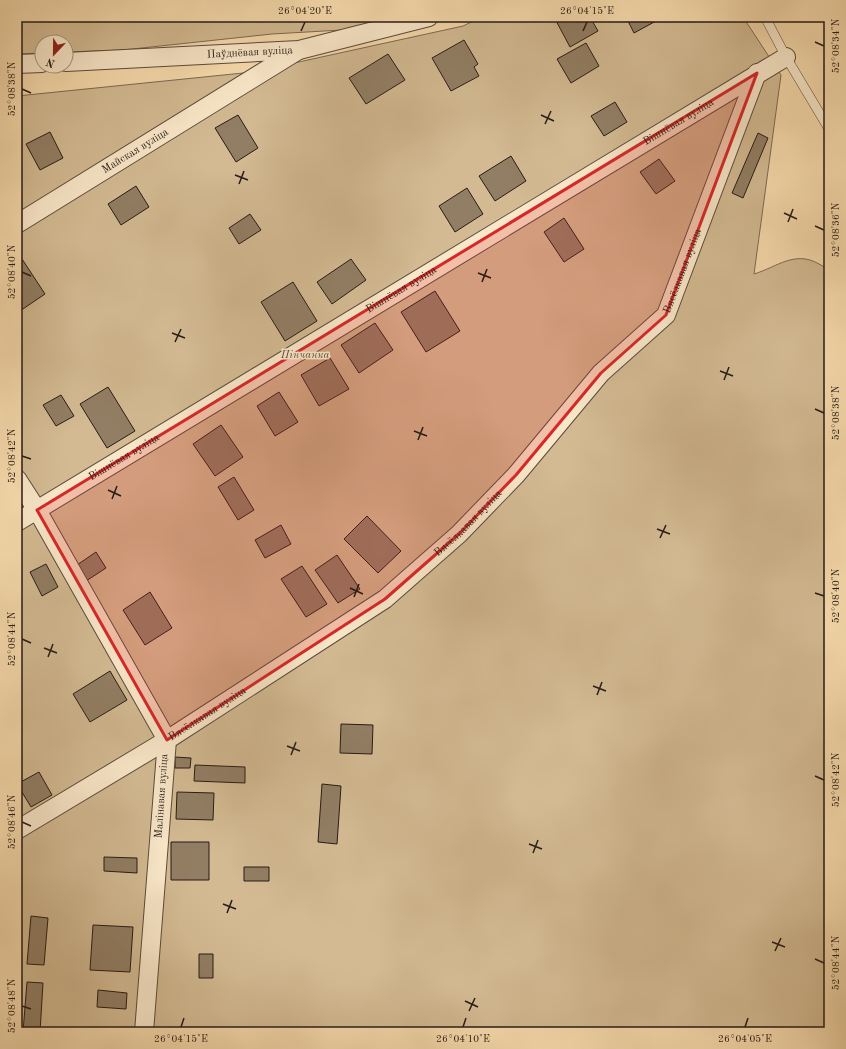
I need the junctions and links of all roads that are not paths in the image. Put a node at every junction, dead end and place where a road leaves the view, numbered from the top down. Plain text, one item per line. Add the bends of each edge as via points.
1 (429, 17) edge
2 (765, 17) edge
3 (299, 50) junction
4 (786, 57) junction
5 (74, 62) edge
6 (34, 63) edge
7 (17, 64) edge
8 (758, 74) junction
9 (829, 129) edge
10 (17, 224) edge
11 (17, 479) edge
12 (36, 510) junction
13 (17, 522) edge
14 (166, 740) junction
15 (17, 830) edge
16 (144, 1032) edge

1 - 3 street, Паўднёвая вуліца
2 - 4 lane
3 - 5 street, Паўднёвая вуліца
3 - 10 street, Майская вуліца
4 - 8 street, Вішнёвая вуліца
4 - 9 lane
6 - 7 street
8 - 12 street, Вішнёвая вуліца
8 - 14 street, Вясёлкавая вуліца via 666,315 601,373 516,475 459,534 385,599
11 - 12 street, Малінавая вуліца
12 - 13 street, Вішнёвая вуліца
12 - 14 street, Малінавая вуліца
14 - 15 street, Вясёлкавая вуліца
14 - 16 street, Малінавая вуліца

